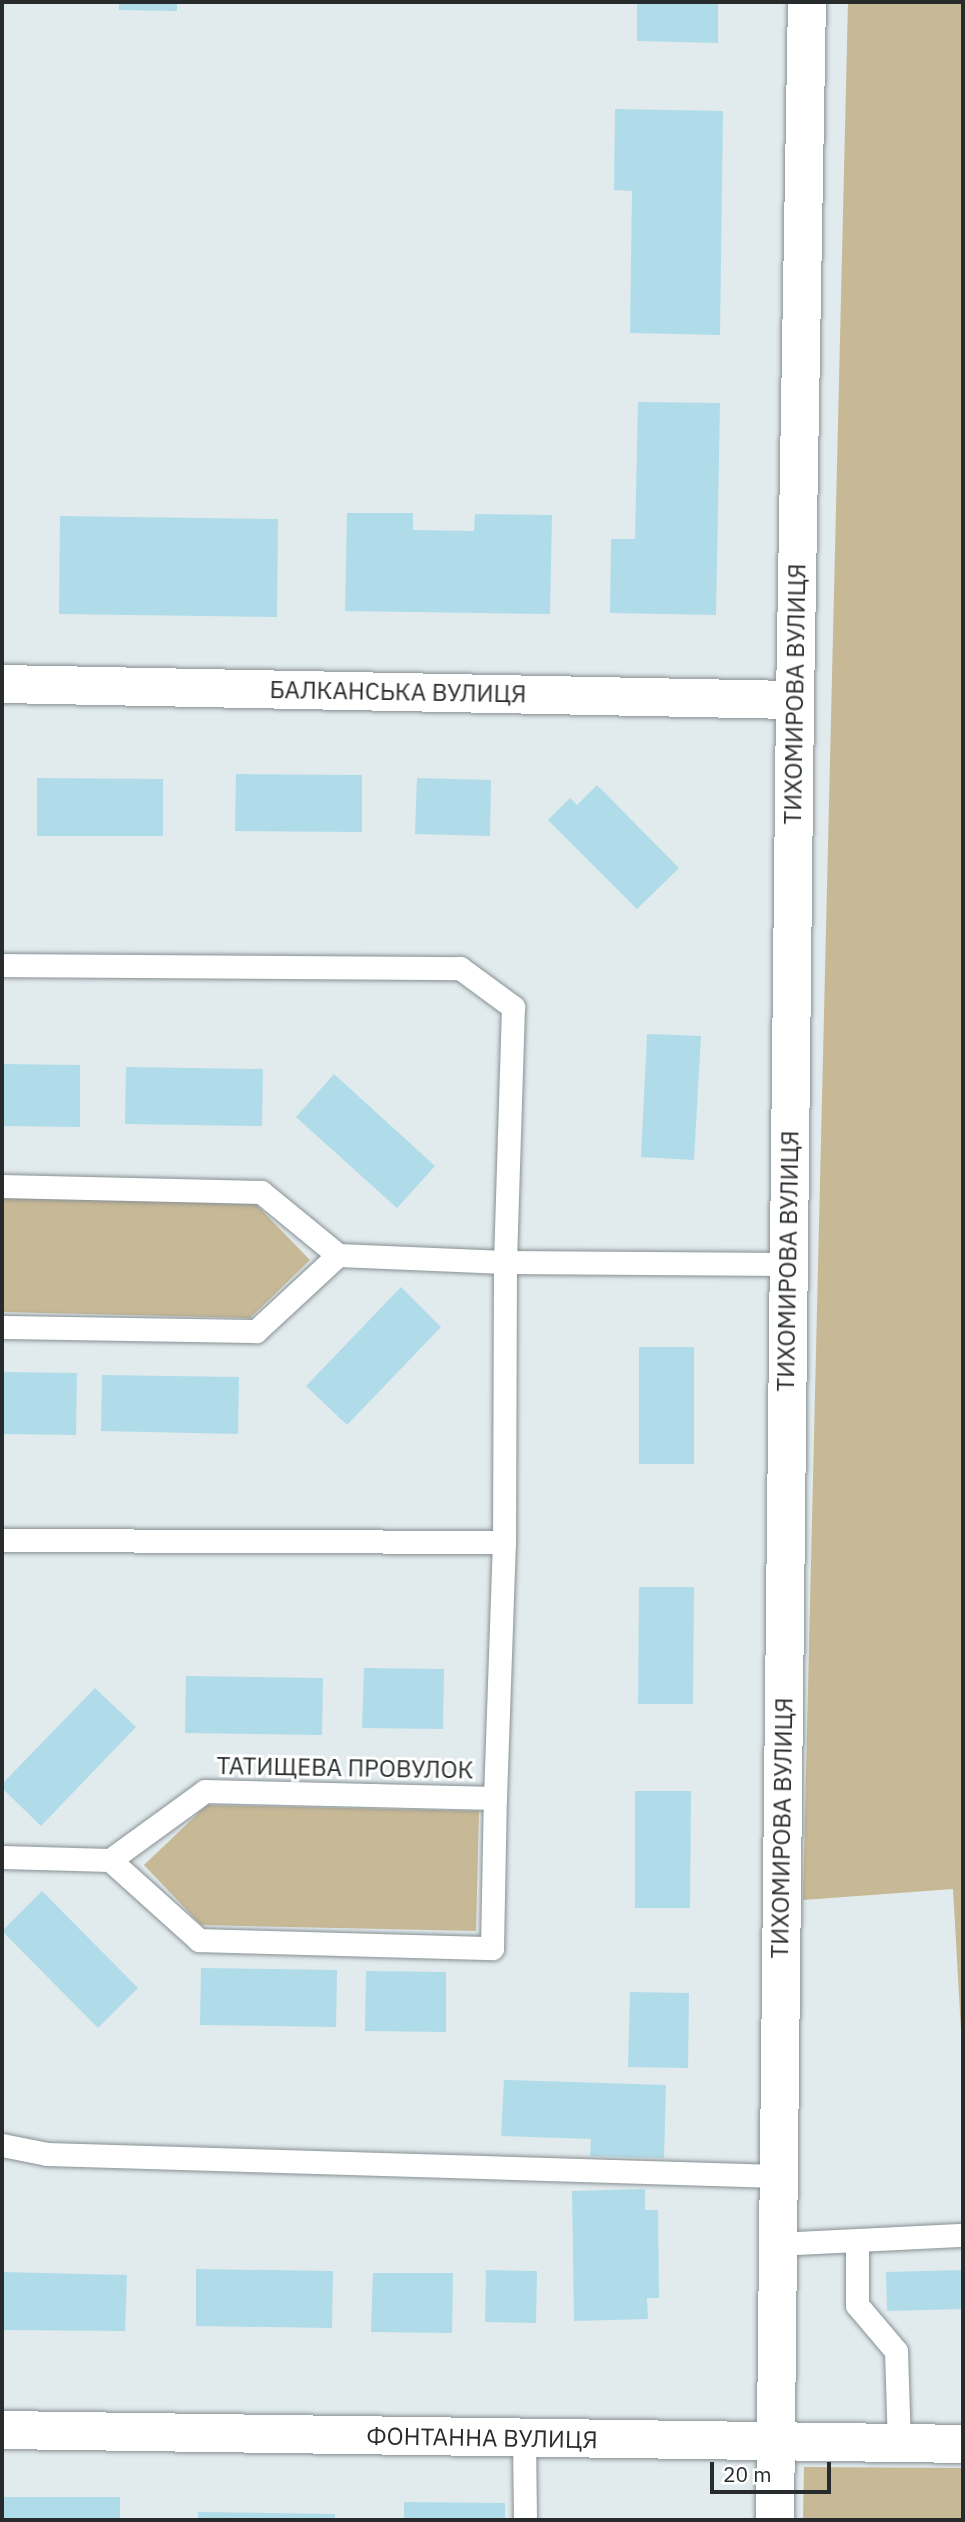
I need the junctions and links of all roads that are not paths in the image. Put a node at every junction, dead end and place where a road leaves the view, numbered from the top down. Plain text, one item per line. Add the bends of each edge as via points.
1 (807, 2) edge
2 (2, 684) edge
3 (795, 700) junction
4 (2, 965) edge
5 (2, 1186) edge
6 (338, 1255) junction
7 (505, 1262) junction
8 (788, 1264) junction
9 (2, 1327) edge
10 (2, 1540) edge
11 (504, 1542) junction
12 (495, 1798) junction
13 (2, 1857) edge
14 (110, 1860) junction
15 (2, 2144) edge
16 (778, 2176) junction
17 (963, 2235) edge
18 (858, 2241) junction
19 (777, 2244) junction
20 (2, 2430) edge
21 (524, 2438) junction
22 (775, 2442) junction
23 (899, 2444) junction
24 (963, 2444) edge
25 (525, 2520) edge
26 (775, 2520) edge

1 - 3 street, ТИХОМИРОВА ВУЛИЦЯ
2 - 3 street, БАЛКАНСЬКА ВУЛИЦЯ
3 - 8 street, ТИХОМИРОВА ВУЛИЦЯ
4 - 7 lane, ТАТИЩЕВА ПРОВУЛОК via 460,968 513,1007
5 - 6 lane via 261,1192
6 - 7 lane
6 - 9 lane via 256,1331
7 - 8 lane
7 - 11 lane, ТАТИЩЕВА ПРОВУЛОК
8 - 16 street, ТИХОМИРОВА ВУЛИЦЯ
10 - 11 lane
11 - 12 lane, ТАТИЩЕВА ПРОВУЛОК
12 - 14 lane, ТАТИЩЕВА ПРОВУЛОК via 205,1791
12 - 14 lane via 492,1948 199,1940
13 - 14 lane
15 - 16 lane via 47,2154
16 - 19 street, ТИХОМИРОВА ВУЛИЦЯ
17 - 18 lane
18 - 19 lane
18 - 23 lane via 857,2305 896,2351
19 - 22 street, ТИХОМИРОВА ВУЛИЦЯ
20 - 21 street, ФОНТАННА ВУЛИЦЯ
21 - 22 street, ФОНТАННА ВУЛИЦЯ
21 - 25 lane
22 - 23 street, ФОНТАННА ВУЛИЦЯ
22 - 26 street, ТИХОМИРОВА ВУЛИЦЯ
23 - 24 street, ФОНТАННА ВУЛИЦЯ

